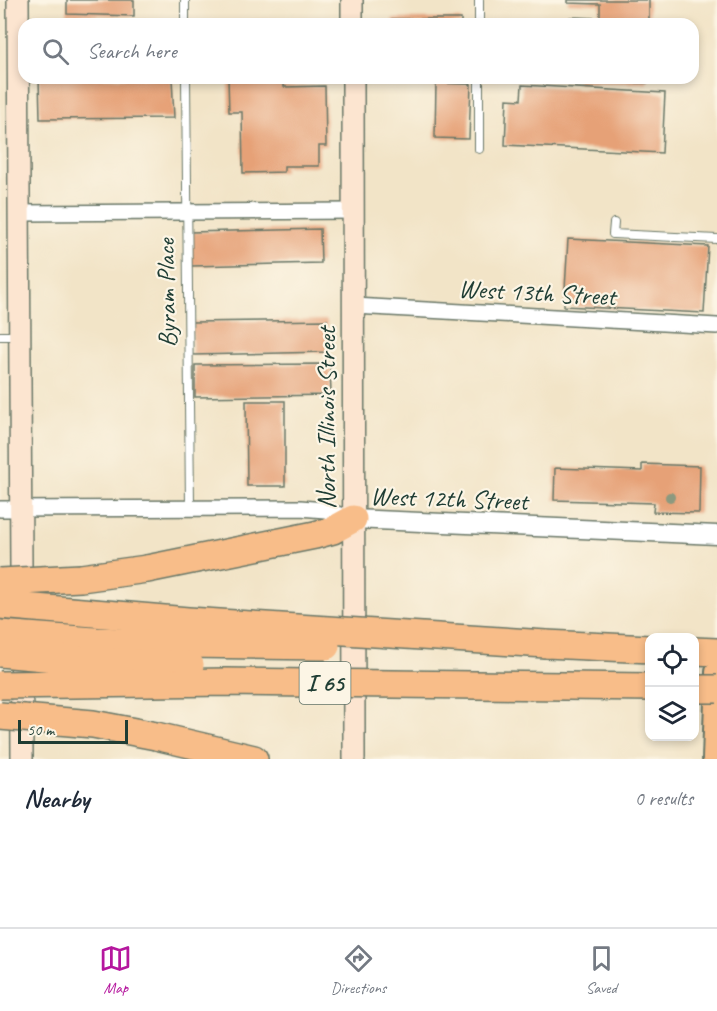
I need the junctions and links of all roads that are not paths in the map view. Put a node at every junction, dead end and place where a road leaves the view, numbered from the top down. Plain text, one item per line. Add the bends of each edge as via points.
1 (18, 0) edge
2 (185, 0) edge
3 (352, 0) edge
4 (479, 0) edge
5 (19, 18) edge
6 (185, 18) edge
7 (352, 18) edge
8 (479, 18) edge
9 (20, 84) edge
10 (186, 84) edge
11 (353, 84) edge
12 (479, 84) edge
13 (479, 149) dead end
14 (354, 211) junction
15 (186, 212) junction
16 (18, 213) junction
17 (614, 224) dead end
18 (717, 239) edge
19 (354, 306) junction
20 (717, 326) edge
21 (9, 336) edge
22 (190, 507) junction
23 (10, 509) edge
24 (353, 519) junction
25 (717, 535) edge
26 (0, 582) edge
27 (0, 605) edge
28 (0, 634) edge
29 (546, 644) junction
30 (645, 649) edge
31 (699, 651) edge
32 (717, 652) edge
33 (0, 653) edge
34 (717, 672) edge
35 (0, 685) edge
36 (515, 685) junction
37 (645, 687) edge
38 (699, 688) edge
39 (717, 689) edge
40 (0, 716) edge
41 (22, 759) edge
42 (254, 759) edge
43 (354, 759) edge
44 (714, 759) edge

1 - 5 main road
2 - 6 lane
3 - 7 main road
4 - 8 lane
9 - 16 main road
10 - 15 lane, Byram Place
11 - 14 main road, North Illinois Street
12 - 13 lane
14 - 15 street
14 - 19 main road, North Illinois Street
15 - 16 street
15 - 22 lane, Byram Place
16 - 21 main road
17 - 18 lane via 613,234
19 - 20 street, West 13th Street
19 - 24 main road, North Illinois Street
21 - 23 main road
22 - 23 street, West 12th Street
22 - 24 street, West 12th Street via 325,510
23 - 41 main road
24 - 25 street, West 12th Street
24 - 26 highway, bridge via 315,536 147,569 81,578
24 - 43 main road, North Illinois Street
27 - 29 highway, I 65, bridge
28 - 29 highway, bridge via 281,647
29 - 30 highway, I 65
31 - 32 highway
33 - 36 highway, bridge
34 - 44 main road
35 - 36 highway, I 65, bridge
36 - 37 highway, I 65, bridge
38 - 39 highway, bridge
40 - 42 highway, bridge via 62,720 156,736

